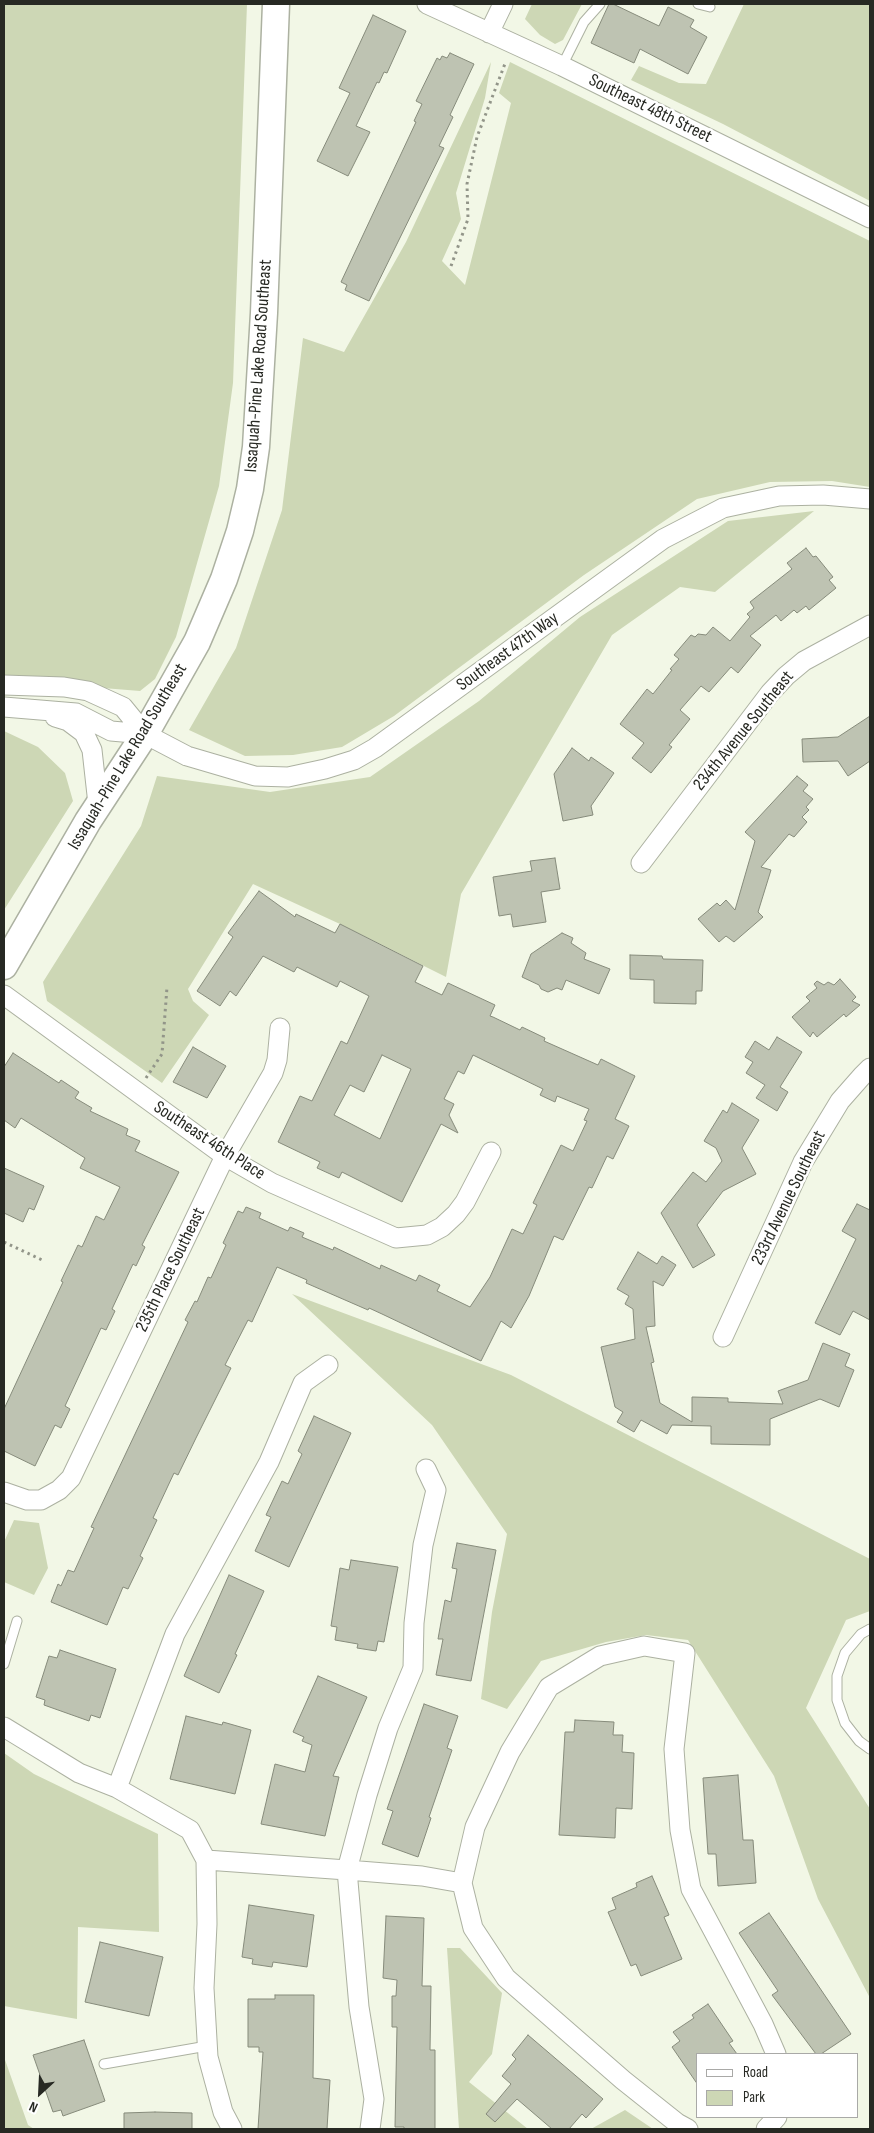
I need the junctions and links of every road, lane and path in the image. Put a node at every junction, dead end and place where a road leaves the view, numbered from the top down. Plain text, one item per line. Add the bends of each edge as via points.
1 (276, 4) edge
2 (427, 4) edge
3 (503, 4) edge
4 (600, 4) edge
5 (698, 4) edge
6 (710, 7) dead end
7 (489, 33) junction
8 (513, 44) junction
9 (562, 66) junction
10 (870, 218) edge
11 (451, 266) dead end
12 (870, 499) edge
13 (870, 625) edge
14 (4, 685) edge
15 (4, 707) edge
16 (31, 709) junction
17 (145, 734) junction
18 (98, 804) junction
19 (641, 863) dead end
20 (4, 966) edge
21 (167, 987) dead end
22 (4, 995) edge
23 (280, 1028) dead end
24 (870, 1068) edge
25 (136, 1092) junction
26 (491, 1152) dead end
27 (225, 1156) junction
28 (4, 1242) edge
29 (42, 1260) dead end
30 (723, 1337) dead end
31 (328, 1365) dead end
32 (426, 1469) dead end
33 (4, 1492) edge
34 (17, 1621) dead end
35 (870, 1628) edge
36 (4, 1664) edge
37 (4, 1727) edge
38 (870, 1748) edge
39 (117, 1788) junction
40 (206, 1860) junction
41 (347, 1870) junction
42 (462, 1883) junction
43 (207, 2046) junction
44 (776, 2053) edge
45 (104, 2064) dead end
46 (776, 2118) edge
47 (232, 2129) edge
48 (370, 2129) edge
49 (688, 2129) edge
50 (766, 2129) edge

1 - 17 main road, Issaquah-Pine Lake Road Southeast via 264,313 256,447 250,489 237,539 213,606 197,642
2 - 7 street, Southeast 48th Street
3 - 7 street
4 - 9 lane via 584,22
5 - 6 lane
7 - 8 street, Southeast 48th Street
8 - 9 street, Southeast 48th Street
8 - 11 path via 477,136 467,184 468,219
9 - 10 street, Southeast 48th Street
12 - 17 street, Southeast 47th Way via 779,496 723,508 664,539 354,760 288,777 255,776 187,756
13 - 19 street, 234th Avenue Southeast via 804,661 786,676
14 - 17 street via 88,691 123,707
15 - 16 street
16 - 17 street via 76,713 111,731
16 - 18 street via 68,721 84,733 92,750
17 - 18 main road, Issaquah-Pine Lake Road Southeast
18 - 20 main road, Issaquah-Pine Lake Road Southeast
21 - 25 path via 162,1054
22 - 25 street, Southeast 46th Place
23 - 27 street, 235th Place Southeast via 273,1073
24 - 30 street, 233rd Avenue Southeast via 840,1101 803,1162
25 - 27 street, Southeast 46th Place
26 - 27 street, Southeast 46th Place via 461,1208 435,1231 396,1238 272,1182
27 - 33 street, 235th Place Southeast via 72,1478 41,1500 28,1500
28 - 29 path
31 - 39 street via 303,1383 268,1462 176,1634
32 - 41 street via 436,1490 423,1545 414,1623 413,1668 388,1728
34 - 36 lane
35 - 38 lane via 860,1634 845,1653 837,1676 837,1700 845,1723 859,1741
37 - 39 street via 79,1773
39 - 40 street via 190,1830
40 - 41 street
40 - 43 street via 204,1988
41 - 42 street
41 - 48 street via 359,2007 374,2099
42 - 44 street via 475,1827 510,1752 549,1687 600,1656 644,1646 685,1653 674,1749 680,1830 691,1889
42 - 49 street via 473,1928 506,1978 623,2080
43 - 45 lane
43 - 47 street via 223,2112
46 - 50 street

